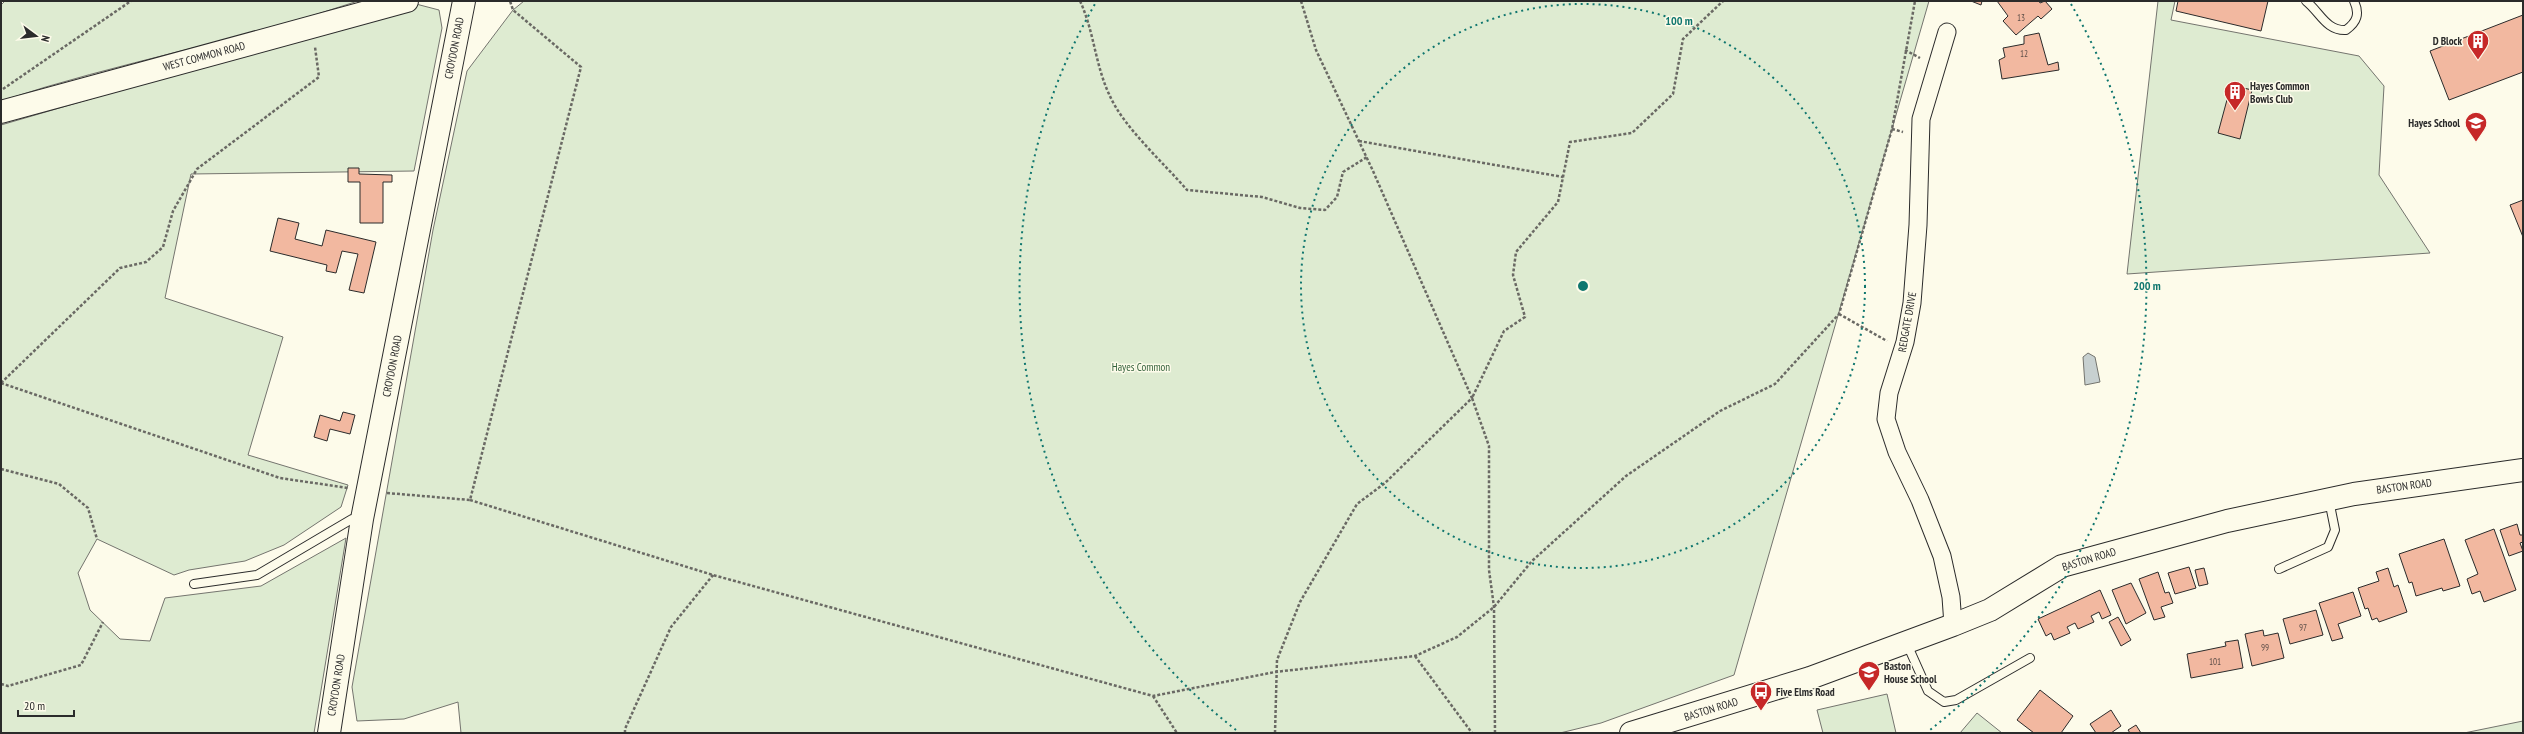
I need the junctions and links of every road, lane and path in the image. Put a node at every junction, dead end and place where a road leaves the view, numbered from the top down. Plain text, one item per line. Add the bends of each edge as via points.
1 (131, 1) edge
2 (407, 1) edge
3 (464, 1) edge
4 (510, 1) edge
5 (1080, 1) edge
6 (1301, 1) edge
7 (1723, 1) edge
8 (1915, 1) edge
9 (2306, 1) edge
10 (2354, 1) edge
11 (313, 27) junction
12 (1946, 32) dead end
13 (1, 91) edge
14 (1, 112) edge
15 (1359, 141) junction
16 (1367, 157) junction
17 (1563, 177) junction
18 (1839, 314) junction
19 (1903, 350) junction
20 (1, 383) edge
21 (1472, 398) junction
22 (1, 469) edge
23 (2523, 470) edge
24 (368, 491) junction
25 (2329, 499) junction
26 (470, 500) junction
27 (362, 518) junction
28 (97, 539) dead end
29 (2279, 569) dead end
30 (713, 575) junction
31 (194, 584) dead end
32 (1494, 607) junction
33 (103, 622) dead end
34 (1953, 625) junction
35 (1906, 641) junction
36 (1415, 656) junction
37 (2030, 658) dead end
38 (1275, 672) junction
39 (1, 684) edge
40 (1153, 696) junction
41 (1636, 732) edge
42 (329, 733) edge
43 (625, 733) edge
44 (1177, 733) edge
45 (1275, 733) edge
46 (1472, 733) edge
47 (1496, 733) edge

1 - 13 path
2 - 11 main road, WEST COMMON ROAD
3 - 24 main road, CROYDON ROAD
4 - 26 path via 513,10 581,67
5 - 16 path via 1090,24 1100,70 1119,114 1188,190 1262,196 1300,208 1325,210 1337,198 1343,172
6 - 15 path via 1316,50
7 - 17 path via 1683,39 1673,94 1632,133 1570,142
8 - 18 path via 1892,129
9 - 10 lane via 2327,24 2339,30 2346,30 2356,21 2358,14
11 - 14 main road, WEST COMMON ROAD
11 - 20 path via 319,77 197,169 173,211 163,246 146,262 120,268
12 - 19 street, REDGATE DRIVE via 1921,120 1918,225 1912,303
15 - 16 path
15 - 17 path
16 - 21 path
17 - 21 path via 1558,202 1516,252 1513,275 1525,317 1504,331
18 - 19 path
18 - 32 path via 1775,384 1720,411 1626,476 1532,561
19 - 34 street, REDGATE DRIVE via 1888,393 1886,419 1897,452 1920,500 1942,556 1951,597
20 - 24 path via 280,478
21 - 32 path via 1489,446 1489,570
21 - 38 path via 1385,483 1357,504 1300,602 1277,660
22 - 28 path via 59,484 88,508
23 - 25 main road, BASTON ROAD
24 - 26 path
24 - 27 main road, CROYDON ROAD
25 - 29 lane via 2335,530 2328,547
25 - 34 main road, BASTON ROAD via 2227,521 2062,566 1990,610
26 - 30 path
27 - 31 lane via 352,519 257,575
27 - 42 main road, CROYDON ROAD
30 - 40 path
30 - 43 path via 671,627 624,729
32 - 36 path via 1457,637
32 - 47 path
33 - 39 path via 81,665 8,686
34 - 35 main road, BASTON ROAD
35 - 37 lane via 1928,691 1944,702 1956,700
35 - 41 main road, BASTON ROAD via 1810,678
36 - 38 path
36 - 46 path
38 - 40 path
38 - 45 path
40 - 44 path

